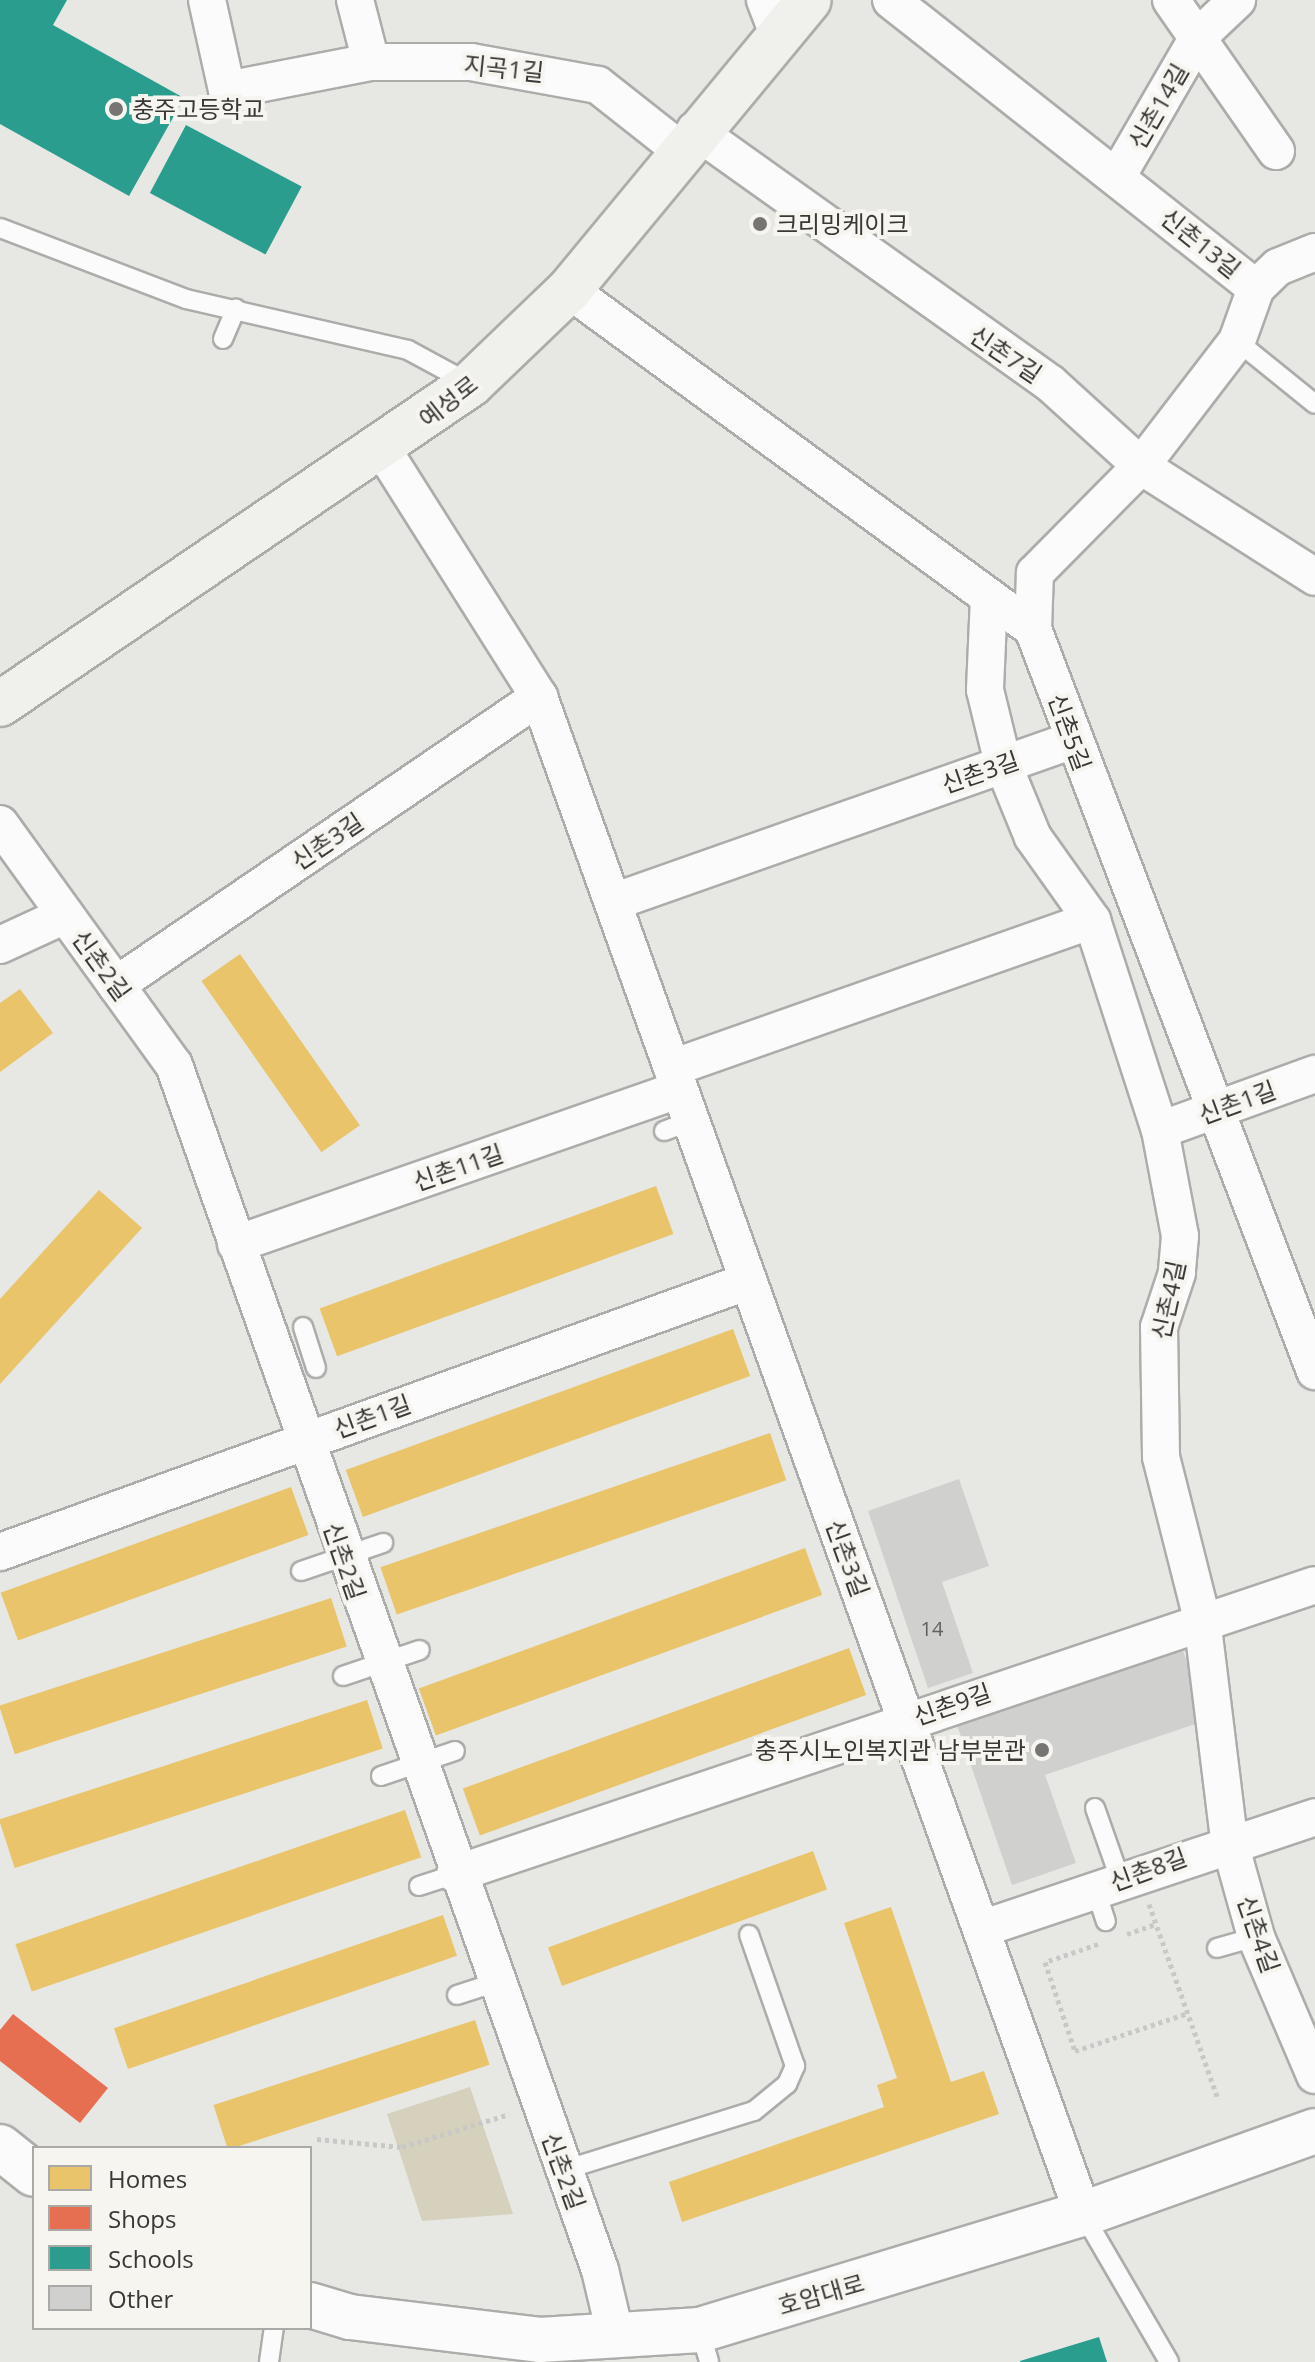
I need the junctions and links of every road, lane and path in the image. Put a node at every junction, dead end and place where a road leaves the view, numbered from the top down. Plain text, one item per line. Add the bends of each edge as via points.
1 (207, 0) edge
2 (355, 0) edge
3 (809, 0) edge
4 (891, 0) edge
5 (1171, 0) edge
6 (1237, 0) edge
7 (773, 20) edge
8 (1198, 37) junction
9 (371, 62) junction
10 (687, 140) junction
11 (1276, 151) dead end
12 (1118, 175) junction
13 (0, 228) edge
14 (1315, 252) edge
15 (1256, 288) junction
16 (569, 290) junction
17 (236, 309) junction
18 (223, 339) dead end
19 (1237, 341) junction
20 (471, 384) junction
21 (1315, 404) edge
22 (383, 450) junction
23 (1141, 466) junction
24 (1315, 577) edge
25 (989, 597) junction
26 (1033, 629) junction
27 (539, 697) junction
28 (0, 704) edge
29 (1072, 740) junction
30 (1003, 764) junction
31 (0, 824) edge
32 (616, 901) junction
33 (65, 915) junction
34 (1092, 920) junction
35 (0, 945) edge
36 (116, 985) junction
37 (1315, 1074) edge
38 (676, 1103) junction
39 (1213, 1110) junction
40 (1160, 1130) junction
41 (236, 1244) junction
42 (746, 1282) junction
43 (303, 1327) dead end
44 (316, 1368) dead end
45 (1315, 1371) edge
46 (304, 1440) junction
47 (383, 1543) dead end
48 (0, 1552) edge
49 (343, 1557) junction
50 (301, 1571) dead end
51 (1315, 1585) edge
52 (1202, 1619) junction
53 (420, 1650) dead end
54 (381, 1663) junction
55 (343, 1676) dead end
56 (908, 1719) junction
57 (455, 1751) dead end
58 (417, 1764) junction
59 (381, 1776) dead end
60 (1095, 1808) dead end
61 (1315, 1817) edge
62 (1229, 1840) junction
63 (455, 1874) junction
64 (419, 1886) dead end
65 (1117, 1896) junction
66 (1156, 1924) junction
67 (984, 1928) junction
68 (749, 1935) dead end
69 (1256, 1937) junction
70 (1217, 1948) dead end
71 (495, 1983) junction
72 (457, 1995) dead end
73 (1188, 2013) junction
74 (1315, 2075) edge
75 (1218, 2099) dead end
76 (539, 2103) junction
77 (1315, 2131) edge
78 (317, 2139) dead end
79 (0, 2147) edge
80 (564, 2170) junction
81 (32, 2172) edge
82 (1083, 2214) junction
83 (312, 2305) edge
84 (274, 2330) edge
85 (616, 2337) junction
86 (705, 2346) edge
87 (269, 2362) edge
88 (1169, 2362) edge

1 - 9 street, 지곡1길 via 227,90
2 - 9 street
3 - 7 main road, 예성로
4 - 12 street, 신촌13길
5 - 8 street, 신촌14길
6 - 8 street, 신촌14길
7 - 10 main road, 예성로
8 - 11 street, 신촌14길
8 - 12 street, 신촌14길
9 - 10 street, 지곡1길 via 471,62 598,85
10 - 16 main road, 예성로
10 - 23 street, 신촌7길 via 1051,384
12 - 15 street, 신촌13길
13 - 17 lane via 95,269
14 - 15 street via 1278,267
15 - 19 street, 신촌13길
16 - 20 main road, 예성로
16 - 25 street
17 - 18 lane
17 - 20 lane via 349,331 408,350
19 - 21 lane
19 - 23 street, 신촌13길
20 - 22 main road, 예성로
22 - 27 street, 신촌3길
22 - 28 main road, 예성로
23 - 24 street, 신촌7길
23 - 26 street, 신촌13길 via 1035,573
25 - 26 street
25 - 30 street, 신촌4길 via 985,690
26 - 29 street, 신촌5길
27 - 32 street, 신촌3길
27 - 36 street, 신촌3길
29 - 30 street, 신촌3길
29 - 39 street, 신촌5길
30 - 32 street, 신촌3길
30 - 34 street, 신촌4길 via 1033,837
31 - 33 street, 신촌2길
32 - 38 street, 신촌3길
33 - 35 street
33 - 36 street, 신촌2길
34 - 38 street, 신촌11길
34 - 40 street, 신촌4길
36 - 41 street, 신촌2길 via 174,1065
37 - 39 street, 신촌1길
38 - 41 street, 신촌11길
38 - 42 street, 신촌3길
39 - 40 street, 신촌1길
39 - 45 street, 신촌5길
40 - 52 street, 신촌4길 via 1180,1236 1177,1273 1159,1327 1154,1388 1161,1457
41 - 46 street, 신촌2길
42 - 46 street, 신촌1길
42 - 56 street, 신촌3길
43 - 44 lane
46 - 48 street, 신촌1길
46 - 49 street, 신촌2길
47 - 49 lane
49 - 50 lane
49 - 54 street, 신촌2길
51 - 52 street, 신촌9길
52 - 56 street, 신촌9길
52 - 62 street, 신촌4길
53 - 54 lane
54 - 55 lane
54 - 58 street, 신촌2길
56 - 63 street, 신촌9길
56 - 67 street, 신촌3길
57 - 58 lane
58 - 59 lane
58 - 63 street, 신촌2길
60 - 65 lane
61 - 62 street, 신촌8길
62 - 65 street, 신촌8길
62 - 69 street, 신촌4길
63 - 64 lane
63 - 71 street, 신촌2길
65 - 66 path
65 - 67 street, 신촌8길
66 - 73 path
66 - 73 path via 1045,1962 1075,2051
67 - 82 street, 신촌3길
68 - 80 lane via 795,2066 787,2084 754,2111
69 - 70 lane
69 - 74 street, 신촌4길
71 - 72 lane
71 - 76 street, 신촌2길
73 - 75 path
76 - 78 path via 402,2147
76 - 80 street, 신촌2길
77 - 82 street, 호암대로
79 - 81 street
80 - 85 street, 신촌2길
82 - 86 street, 호암대로
82 - 88 lane
83 - 85 street, 호암대로 via 445,2331 540,2340
84 - 87 lane
85 - 86 street, 호암대로

